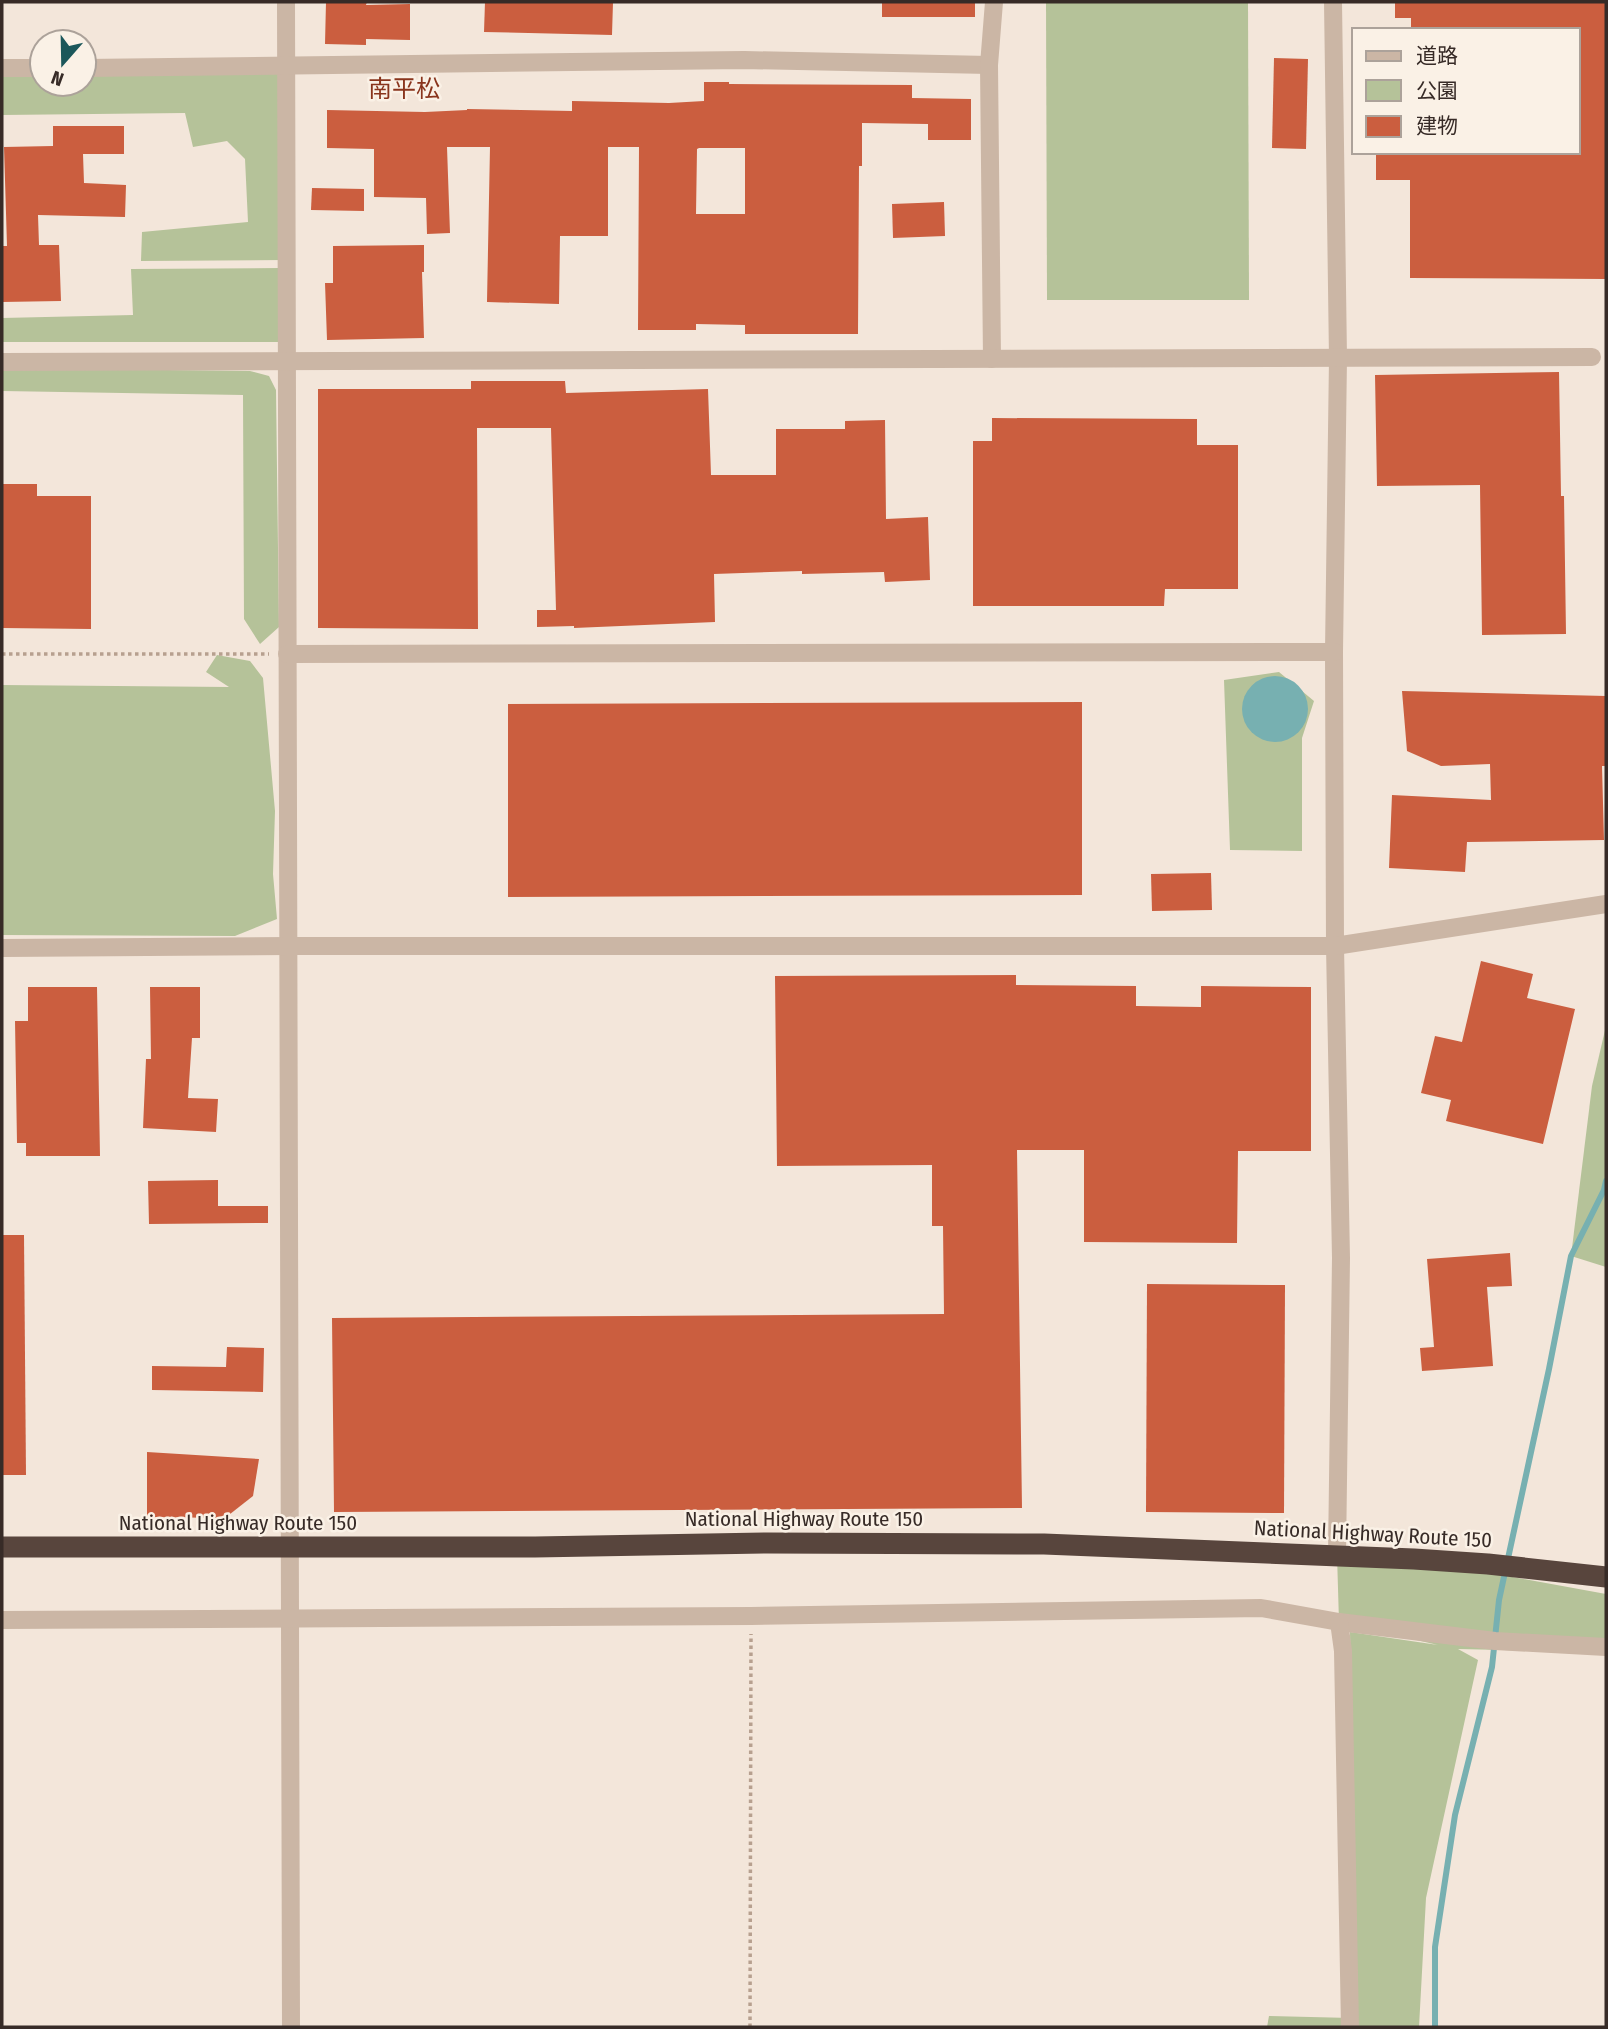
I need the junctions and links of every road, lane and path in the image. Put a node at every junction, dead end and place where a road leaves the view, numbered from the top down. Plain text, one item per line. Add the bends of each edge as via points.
1 (286, 2) edge
2 (994, 2) edge
3 (1333, 2) edge
4 (989, 65) junction
5 (286, 66) junction
6 (2, 68) edge
7 (28, 68) edge
8 (98, 68) edge
9 (1592, 357) dead end
10 (1338, 358) junction
11 (992, 359) junction
12 (286, 361) junction
13 (2, 362) edge
14 (1334, 652) junction
15 (2, 654) edge
16 (287, 654) junction
17 (1606, 904) edge
18 (289, 946) junction
19 (1335, 946) junction
20 (2, 948) edge
21 (2, 1547) edge
22 (289, 1548) junction
23 (1337, 1555) junction
24 (1606, 1577) edge
25 (751, 1616) junction
26 (290, 1619) junction
27 (2, 1620) edge
28 (1339, 1622) junction
29 (1606, 1647) edge
30 (291, 2027) edge
31 (750, 2027) edge
32 (1350, 2027) edge

1 - 5 street
2 - 4 street
3 - 10 street
4 - 5 street via 744,60
4 - 11 street
5 - 8 street
5 - 12 street
6 - 7 street
9 - 10 street
10 - 11 street
10 - 14 street
11 - 12 street
12 - 13 street
12 - 16 street
14 - 16 street
14 - 19 street
15 - 16 path
16 - 18 street
17 - 19 street
18 - 19 street
18 - 20 street
18 - 22 street
19 - 23 street via 1341,1258
21 - 22 highway, National Highway Route 150
22 - 23 highway, National Highway Route 150 via 1030,1544
22 - 26 street
23 - 24 highway, National Highway Route 150
25 - 26 street
25 - 28 street via 1261,1608
25 - 31 path
26 - 27 street
26 - 30 street
28 - 29 street via 1495,1641
28 - 32 street

